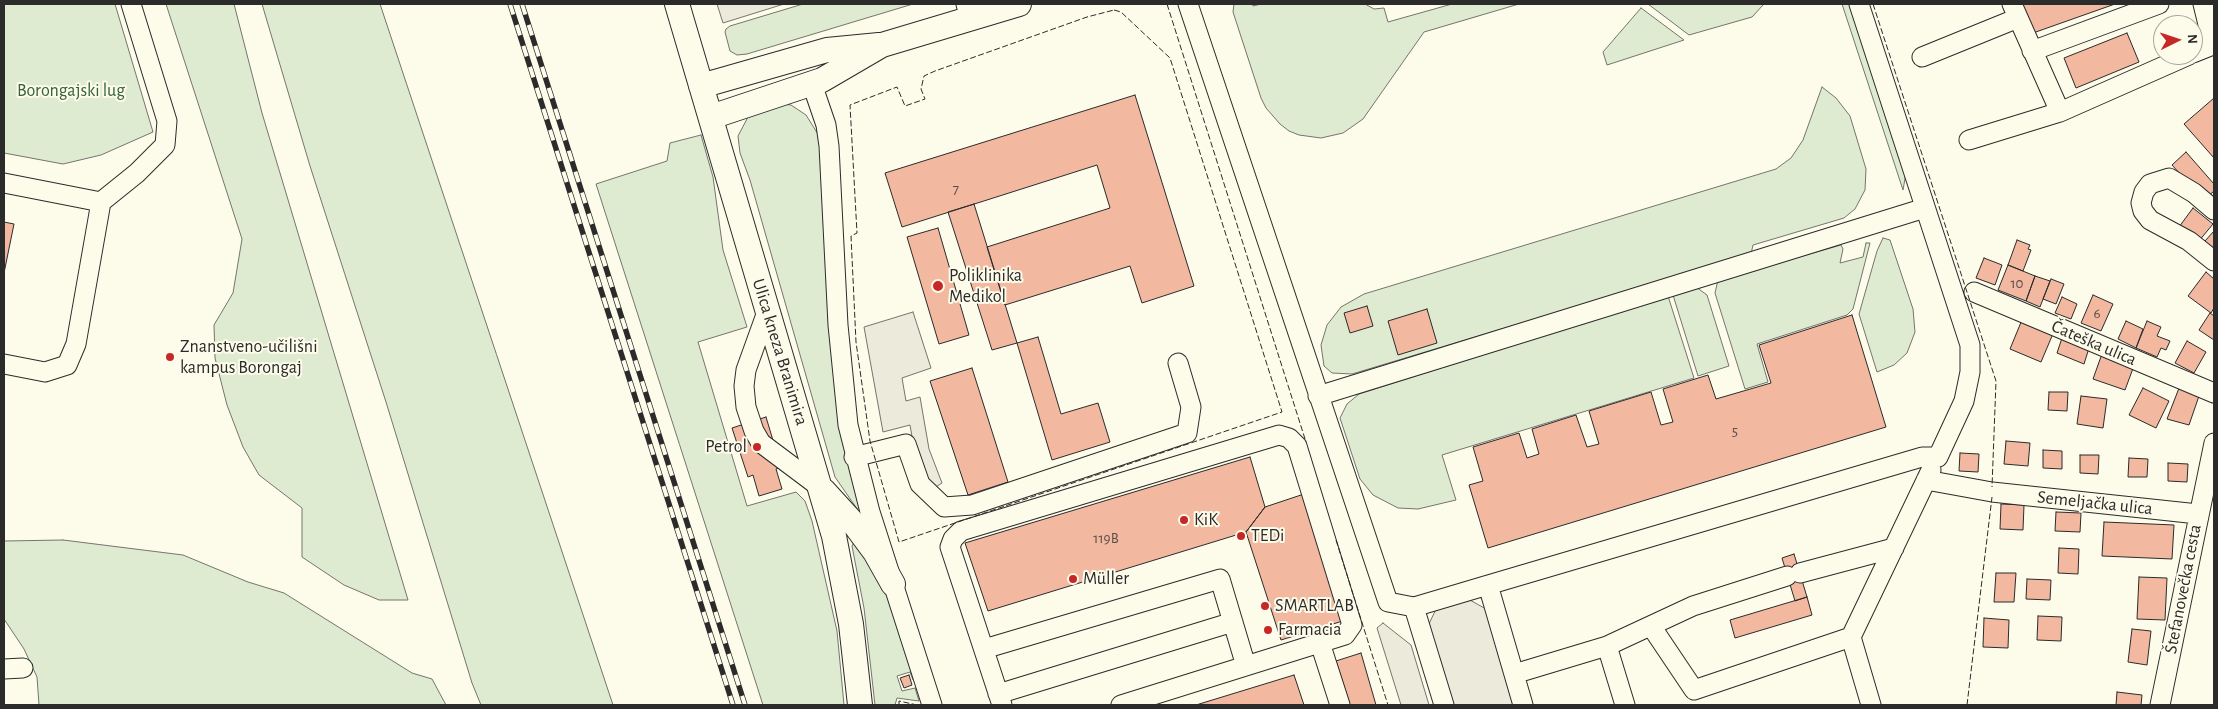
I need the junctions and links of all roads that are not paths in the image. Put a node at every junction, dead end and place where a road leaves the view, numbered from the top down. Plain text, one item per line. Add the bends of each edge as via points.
1 (132, 4) edge
2 (677, 4) edge
3 (1019, 4) edge
4 (1188, 4) edge
5 (1859, 4) edge
6 (2159, 4) edge
7 (2203, 4) edge
8 (968, 11) edge
9 (2015, 11) edge
10 (882, 45) junction
11 (2203, 49) edge
12 (2032, 51) junction
13 (1922, 57) dead end
14 (2166, 65) edge
15 (812, 84) junction
16 (701, 86) junction
17 (2060, 112) junction
18 (711, 117) junction
19 (1969, 140) dead end
20 (4, 183) edge
21 (101, 202) junction
22 (1925, 208) junction
23 (2214, 210) edge
24 (2214, 261) edge
25 (1974, 292) dead end
26 (768, 309) junction
27 (1178, 363) dead end
28 (4, 364) edge
29 (2214, 393) edge
30 (1318, 396) junction
31 (2214, 443) edge
32 (854, 456) junction
33 (1938, 457) junction
34 (1926, 480) junction
35 (821, 488) junction
36 (2198, 514) junction
37 (1894, 548) junction
38 (893, 584) junction
39 (1488, 585) junction
40 (1414, 607) junction
41 (1233, 622) junction
42 (1651, 626) junction
43 (1851, 637) junction
44 (1320, 643) junction
45 (1607, 646) junction
46 (984, 649) junction
47 (1246, 666) junction
48 (23, 668) dead end
49 (4, 669) edge
50 (1514, 674) junction
51 (1000, 700) edge
52 (860, 705) edge
53 (932, 705) edge
54 (1121, 705) edge
55 (1340, 705) edge
56 (1444, 705) edge
57 (1524, 705) edge
58 (1625, 705) edge
59 (1871, 705) edge
60 (2160, 705) edge

1 - 21 street via 167,121 164,145 137,173
2 - 16 main road, Ulica kneza Branimira
3 - 8 main road
4 - 30 street
5 - 22 street
6 - 12 street
7 - 11 street via 2212,45
8 - 10 main road
9 - 12 street
9 - 13 street
10 - 15 main road
10 - 16 main road via 826,50
12 - 17 street
14 - 17 street
15 - 18 main road
15 - 32 street via 826,125 829,146 843,392
16 - 18 main road, Ulica kneza Branimira
17 - 19 street
18 - 26 main road, Ulica kneza Branimira
20 - 21 street
21 - 28 street via 76,344 67,365 44,372
22 - 30 street
22 - 33 street via 1970,345 1970,372 1964,401
23 - 24 street via 2169,178 2150,184 2141,202 2150,220 2189,241
25 - 29 street, Čateška ulica
26 - 35 main road, Ulica kneza Branimira
26 - 35 street via 746,370 746,407 761,443
27 - 32 street via 1191,407 1187,433 972,505 944,507 920,484 906,444
30 - 40 street via 1388,602
31 - 36 street, Štefanovečka cesta
32 - 38 street
33 - 34 street
33 - 39 street via 1922,457
34 - 36 street, Semeljačka ulica via 1992,492
34 - 37 street
35 - 38 main road via 855,525
35 - 52 main road, Ulica kneza Branimira via 847,595
36 - 60 street, Štefanovečka cesta
37 - 42 street via 1794,574 1693,606
37 - 43 street
38 - 53 street
39 - 40 street
39 - 50 street
40 - 56 street
41 - 46 street via 1220,579
41 - 47 street
41 - 51 street
42 - 43 street via 1694,690
42 - 45 street
43 - 59 street
44 - 46 street via 1345,635 1352,625 1298,446 1279,435 961,531 950,548
44 - 47 street
44 - 55 street
45 - 50 street
45 - 58 street
46 - 51 street
47 - 54 street
48 - 49 street
50 - 57 street

